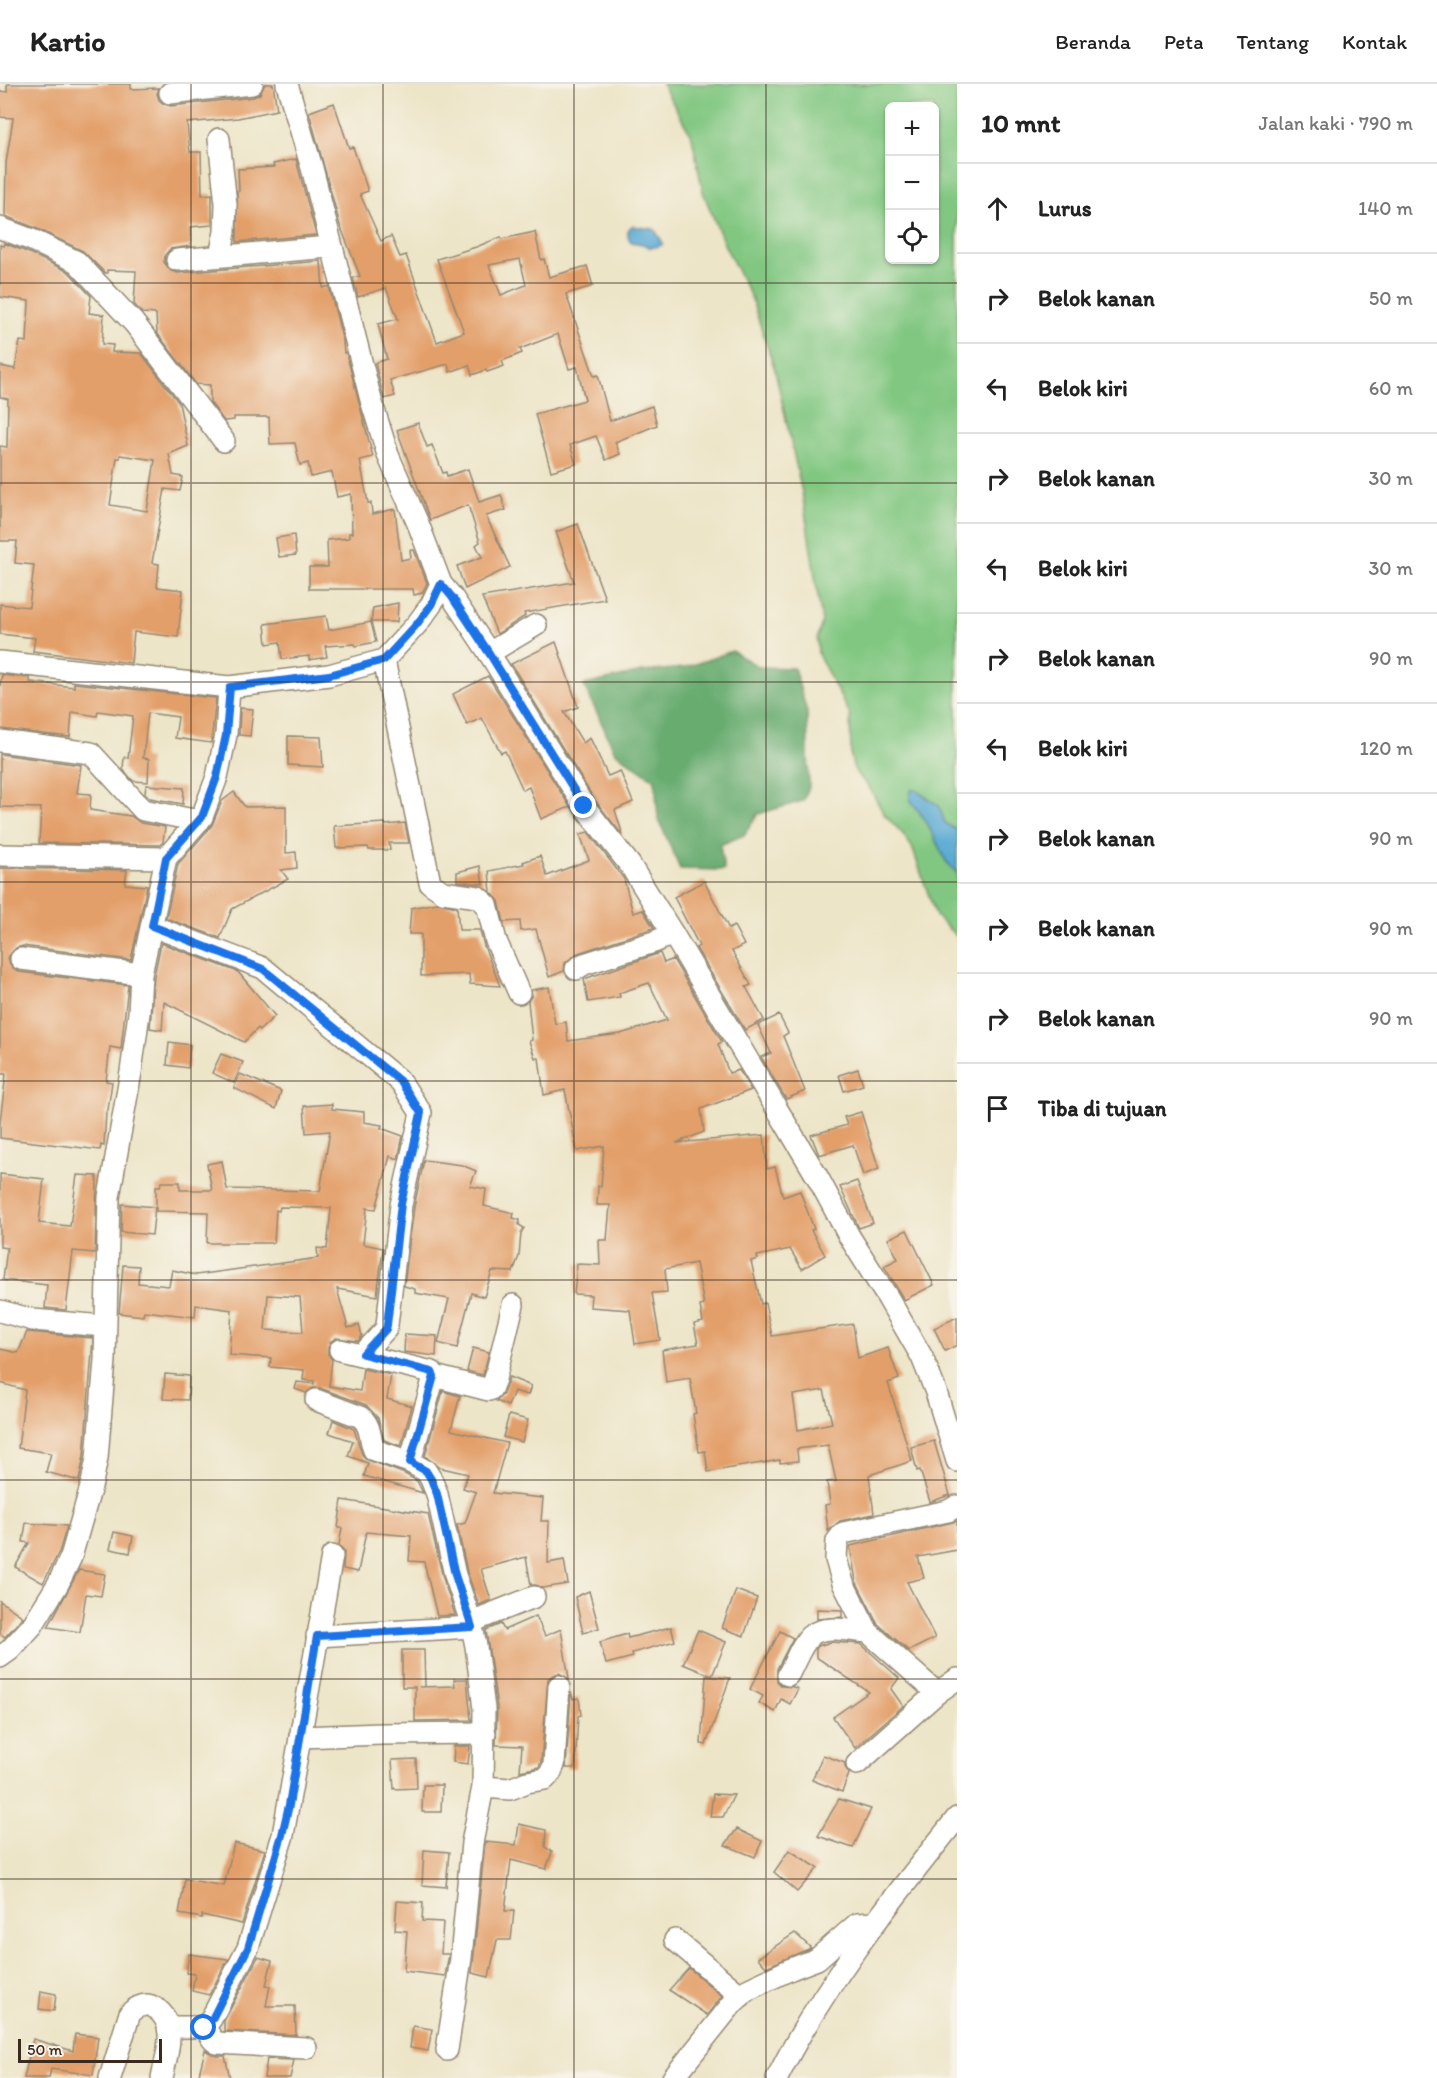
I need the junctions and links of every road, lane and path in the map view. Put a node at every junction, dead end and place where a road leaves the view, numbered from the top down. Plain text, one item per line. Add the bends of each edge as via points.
1 (252, 84) edge
2 (287, 84) edge
3 (170, 93) dead end
4 (219, 139) dead end
5 (0, 228) edge
6 (330, 247) junction
7 (220, 256) junction
8 (177, 260) dead end
9 (224, 441) dead end
10 (441, 584) junction
11 (536, 625) dead end
12 (489, 653) junction
13 (384, 660) junction
14 (0, 662) edge
15 (230, 687) junction
16 (0, 741) edge
17 (199, 821) junction
18 (0, 855) edge
19 (166, 858) junction
20 (152, 926) junction
21 (673, 934) junction
22 (21, 959) dead end
23 (576, 969) dead end
24 (141, 974) junction
25 (519, 993) dead end
26 (513, 1305) dead end
27 (0, 1311) edge
28 (104, 1326) junction
29 (340, 1350) dead end
30 (363, 1354) junction
31 (434, 1376) junction
32 (315, 1400) dead end
33 (957, 1461) edge
34 (410, 1462) junction
35 (957, 1506) edge
36 (332, 1556) dead end
37 (534, 1597) dead end
38 (472, 1624) junction
39 (868, 1632) junction
40 (317, 1636) junction
41 (0, 1657) edge
42 (788, 1675) dead end
43 (957, 1679) edge
44 (559, 1686) dead end
45 (937, 1693) junction
46 (485, 1733) junction
47 (300, 1737) junction
48 (857, 1764) dead end
49 (483, 1787) junction
50 (957, 1818) edge
51 (874, 1923) junction
52 (675, 1940) dead end
53 (741, 1996) junction
54 (169, 2027) junction
55 (204, 2028) junction
56 (306, 2048) dead end
57 (447, 2050) dead end
58 (110, 2078) edge
59 (162, 2078) edge
60 (673, 2078) edge
61 (777, 2078) edge

1 - 3 street
2 - 6 street
4 - 7 street via 226,204
5 - 9 street via 77,262 134,323
6 - 7 street
6 - 10 street via 385,444
7 - 8 street
10 - 12 street
10 - 13 street via 417,624
11 - 12 street
12 - 21 street via 584,806 630,866
13 - 15 street via 329,675
13 - 25 street via 430,883 443,892 478,897 487,905 496,942
14 - 15 street
15 - 17 street via 222,762
16 - 17 street via 91,753 143,810
17 - 19 street
18 - 19 street
19 - 20 street
20 - 24 street
20 - 30 street via 263,969 401,1082 421,1113 401,1204 387,1325
21 - 23 street
21 - 33 street via 922,1357
22 - 24 street
24 - 28 street via 131,1072 110,1197
26 - 31 street via 491,1389
27 - 28 street via 33,1320
28 - 41 street via 97,1458 71,1557 32,1626
29 - 30 street
30 - 31 street via 432,1372
31 - 34 street
32 - 34 street via 361,1417 370,1431 374,1450
34 - 38 street via 426,1471 437,1494 455,1575
35 - 39 street via 840,1536 838,1567
36 - 40 street
37 - 38 street
38 - 40 street
38 - 46 street
39 - 42 street via 816,1632 804,1644
39 - 45 street
40 - 47 street
43 - 45 street
44 - 49 street via 554,1765 550,1774 510,1789
45 - 48 street
46 - 47 street
46 - 49 street
47 - 55 street via 286,1822 248,1948
49 - 57 street via 472,1843
50 - 51 street
51 - 53 street via 857,1924 817,1959
51 - 61 street via 818,2002
52 - 53 street
53 - 60 street
54 - 55 street
54 - 58 street via 166,2018 152,2006 137,2007 130,2013
54 - 59 street
55 - 56 street via 217,2043

